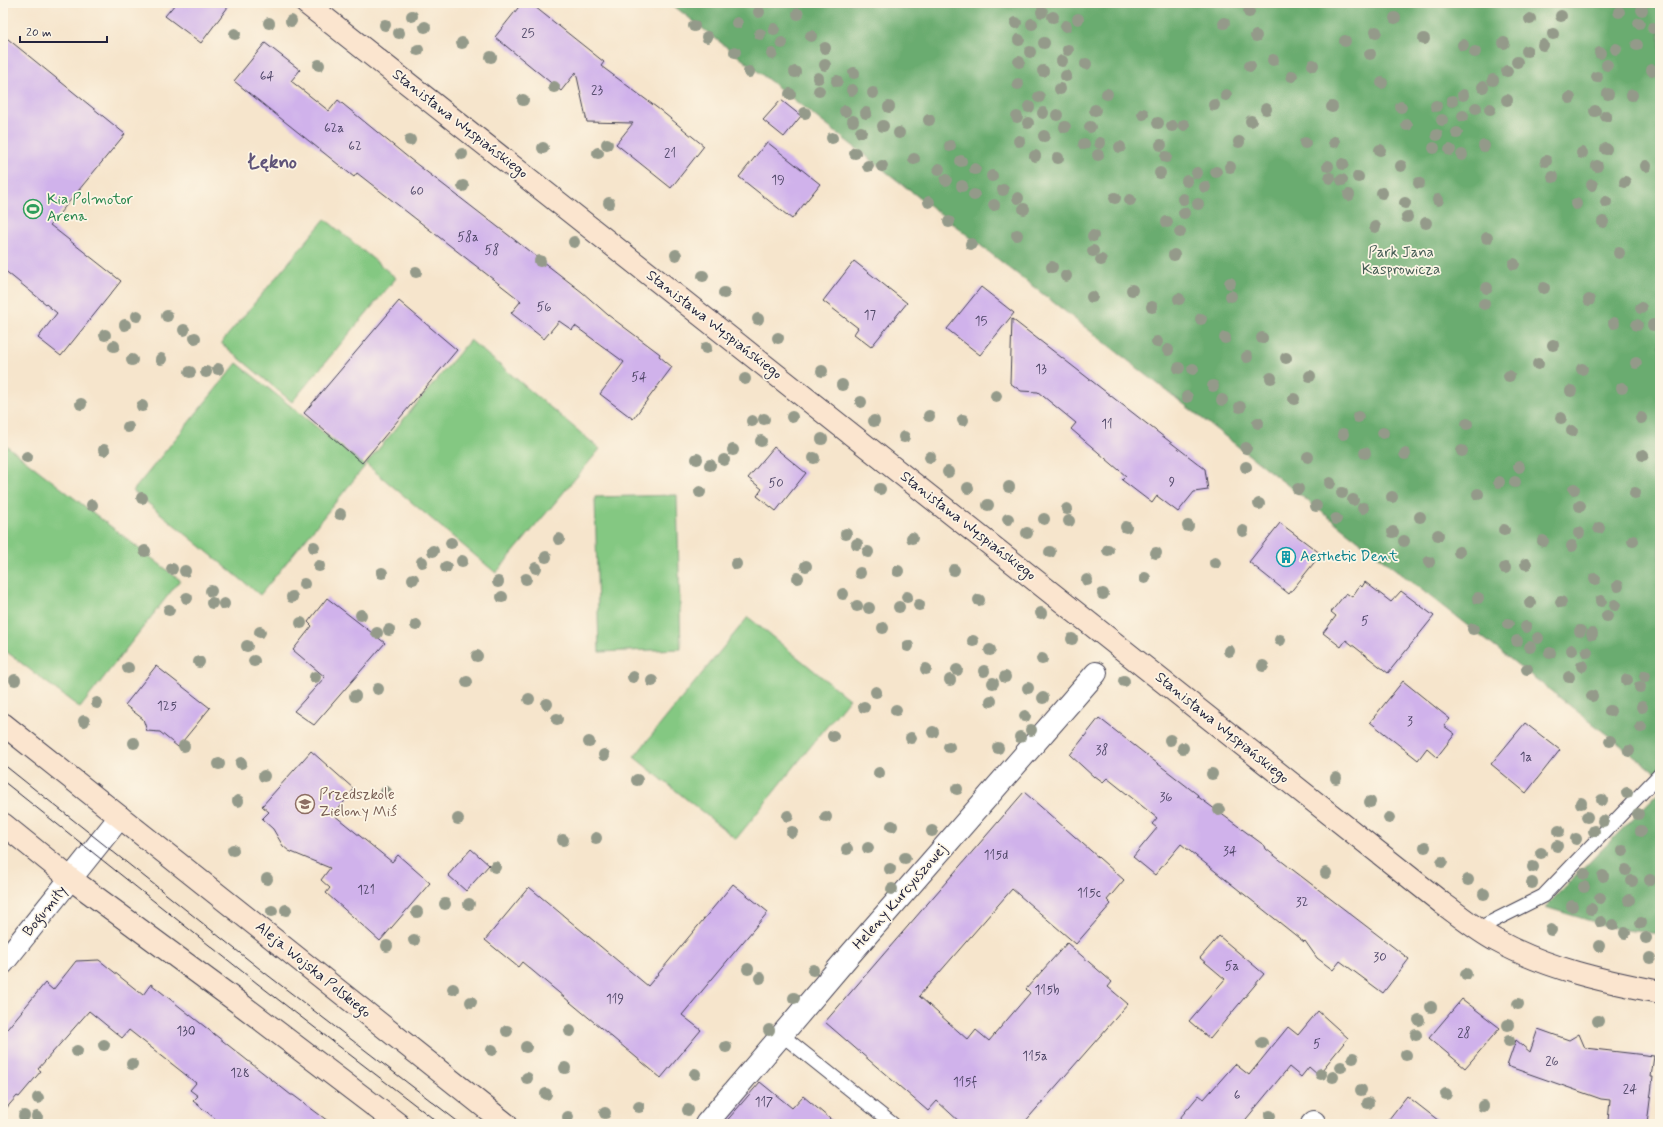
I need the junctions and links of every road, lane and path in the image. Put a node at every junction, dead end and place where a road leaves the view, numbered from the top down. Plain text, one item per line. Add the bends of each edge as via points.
1 (306, 3) edge
2 (1096, 672) dead end
3 (3, 724) edge
4 (1660, 774) edge
5 (120, 817) junction
6 (3, 824) edge
7 (71, 878) junction
8 (1477, 928) junction
9 (3, 963) edge
10 (1660, 992) edge
11 (783, 1036) junction
12 (398, 1124) edge
13 (506, 1124) edge
14 (706, 1124) edge
15 (893, 1124) edge

1 - 8 street, Stanisława Wyspiańskiego
2 - 11 street, Heleny Kurcyuszowej via 847,958
3 - 5 street, Aleja Wojska Polskiego
4 - 8 lane via 1543,896
5 - 7 street
5 - 13 street, Aleja Wojska Polskiego
6 - 7 street
7 - 9 street, Bogumiły
7 - 12 street
8 - 10 street, Stanisława Wyspiańskiego via 1533,959 1578,974
11 - 14 street, Heleny Kurcyuszowej
11 - 15 lane

